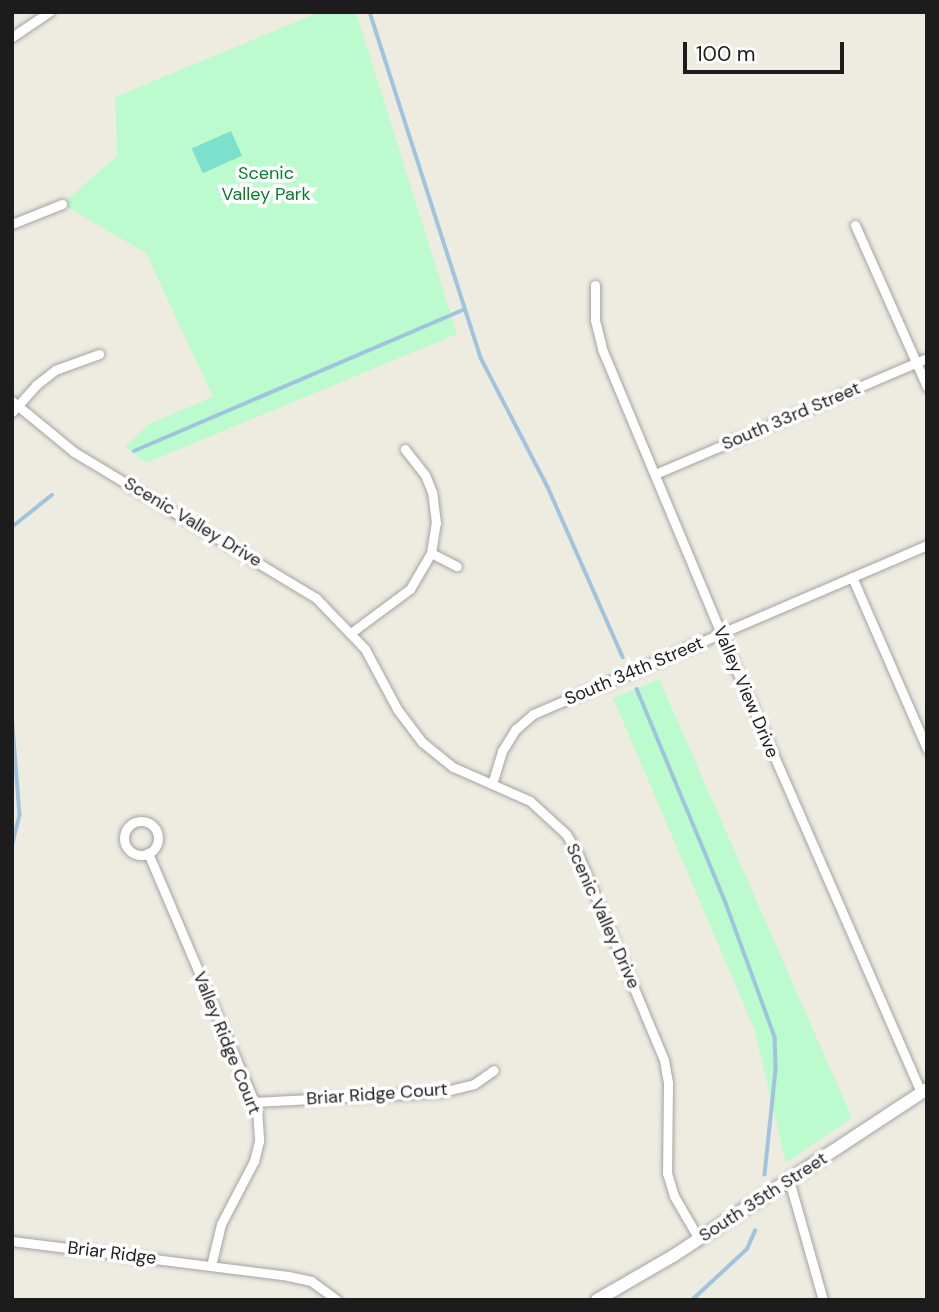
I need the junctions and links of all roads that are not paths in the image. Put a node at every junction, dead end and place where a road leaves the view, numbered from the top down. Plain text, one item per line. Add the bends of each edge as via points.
1 (50, 12) edge
2 (12, 37) edge
3 (62, 204) dead end
4 (12, 223) edge
5 (855, 225) dead end
6 (595, 285) dead end
7 (99, 354) dead end
8 (927, 358) edge
9 (916, 363) junction
10 (927, 387) edge
11 (14, 407) edge
12 (405, 450) dead end
13 (655, 474) junction
14 (927, 545) edge
15 (431, 554) junction
16 (457, 566) dead end
17 (852, 577) junction
18 (352, 632) junction
19 (721, 633) junction
20 (927, 749) edge
21 (492, 784) junction
22 (148, 853) dead end
23 (494, 1070) dead end
24 (924, 1090) edge
25 (254, 1102) junction
26 (789, 1180) junction
27 (699, 1239) junction
28 (12, 1241) edge
29 (211, 1266) junction
30 (337, 1300) edge
31 (597, 1300) edge
32 (824, 1300) edge

1 - 2 street
3 - 4 street
5 - 9 street
6 - 13 street, Valley View Drive via 595,320 602,349
7 - 11 street via 55,370
8 - 9 street, South 33rd Street
9 - 10 street
9 - 13 street, South 33rd Street
11 - 18 street, Scenic Valley Drive via 74,452 292,582
12 - 15 street via 432,492 436,523
13 - 19 street, Valley View Drive
14 - 17 street, South 34th Street
15 - 16 street
15 - 18 street via 410,589
17 - 19 street, South 34th Street
17 - 20 street
18 - 21 street, Scenic Valley Drive via 422,742 453,766
19 - 21 street, South 34th Street via 533,714 502,751
19 - 24 street, Valley View Drive
21 - 27 street, Scenic Valley Drive via 541,809 577,852 664,1060 667,1173 674,1196
22 - 25 street, Valley Ridge Court
23 - 25 street, Briar Ridge Court via 474,1084 442,1092
24 - 26 street, South 35th Street
25 - 29 street, Valley Ridge Court via 259,1130 254,1161 221,1224
26 - 27 street, South 35th Street
26 - 32 street
27 - 31 street, South 35th Street
28 - 29 street, Briar Ridge
29 - 30 street via 311,1281

